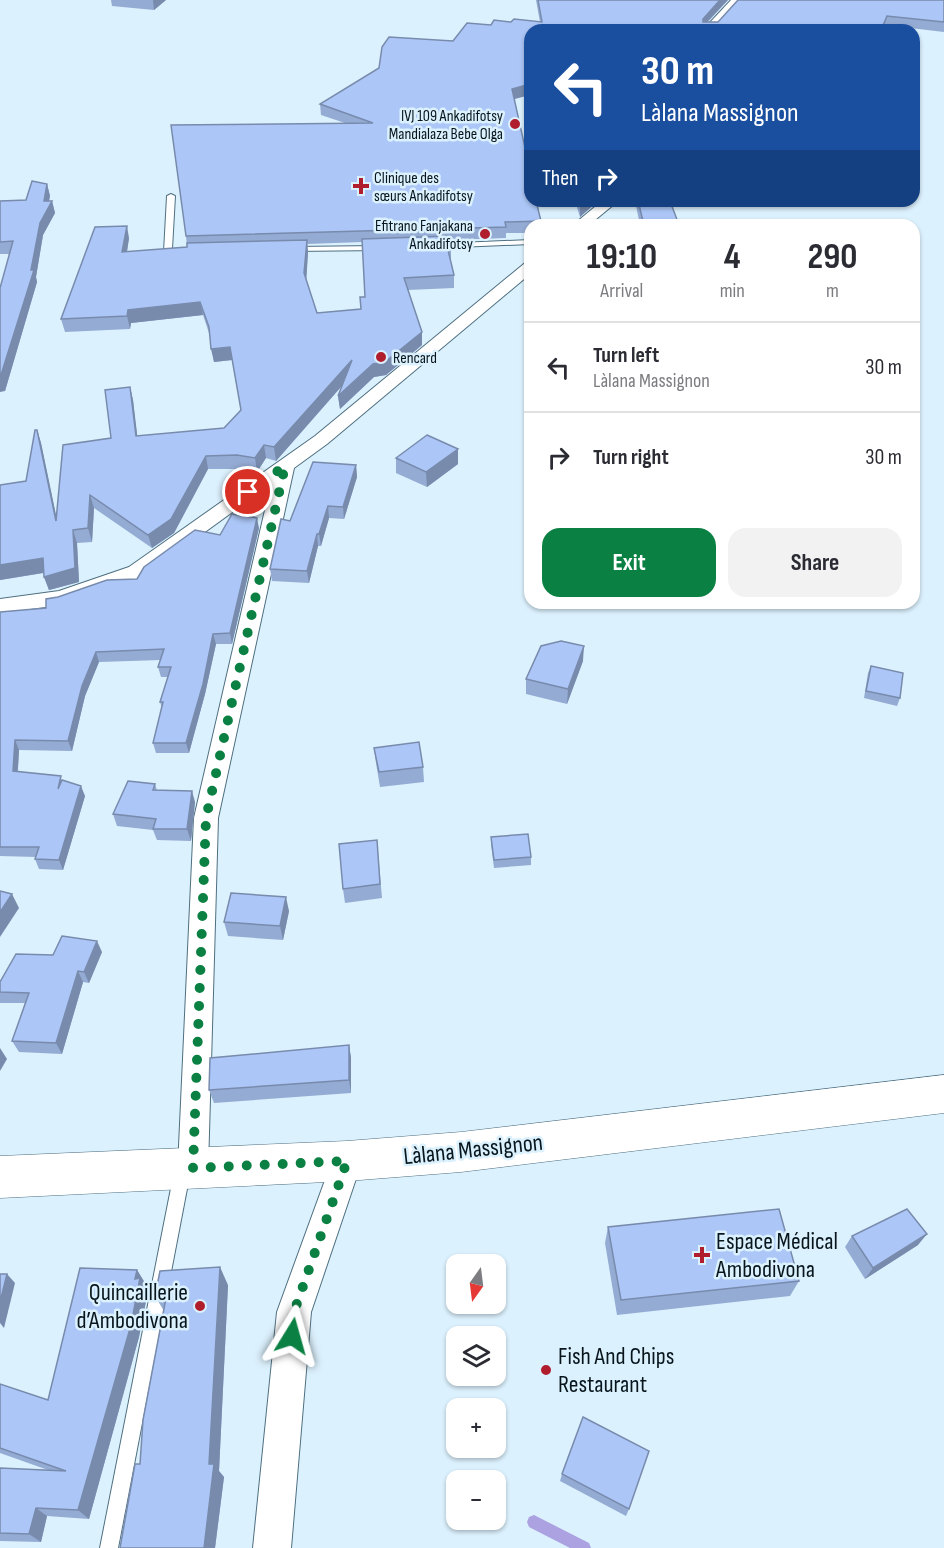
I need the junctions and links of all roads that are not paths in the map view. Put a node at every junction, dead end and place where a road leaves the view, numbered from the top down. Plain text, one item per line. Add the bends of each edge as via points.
1 (736, 0) edge
2 (714, 24) edge
3 (171, 196) dead end
4 (603, 207) edge
5 (588, 219) edge
6 (524, 242) edge
7 (430, 246) edge
8 (385, 248) edge
9 (282, 249) edge
10 (191, 251) edge
11 (524, 271) edge
12 (285, 466) junction
13 (0, 606) edge
14 (944, 1094) edge
15 (347, 1161) junction
16 (188, 1168) junction
17 (0, 1177) edge
18 (109, 1548) edge
19 (272, 1548) edge

1 - 2 street
3 - 10 lane via 168,252
4 - 5 street
6 - 7 lane
8 - 9 lane
11 - 12 street
12 - 13 street via 136,572 61,598
12 - 16 street via 206,818
14 - 15 main road, Làlana Massignon via 461,1152
15 - 16 main road, Làlana Massignon
15 - 19 street via 294,1312
16 - 17 main road, Làlana Massignon
16 - 18 lane

